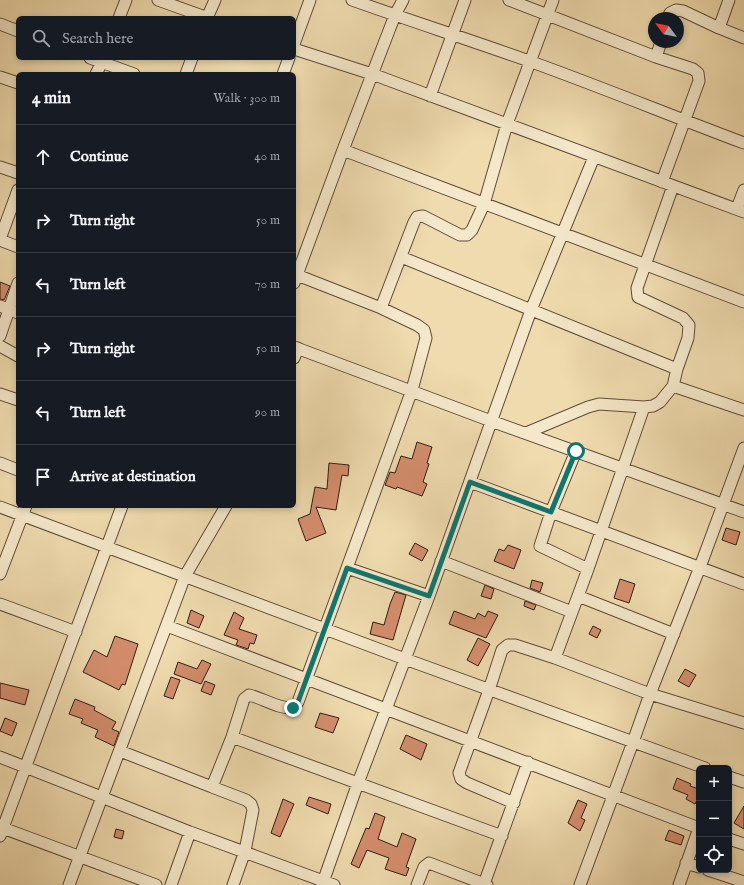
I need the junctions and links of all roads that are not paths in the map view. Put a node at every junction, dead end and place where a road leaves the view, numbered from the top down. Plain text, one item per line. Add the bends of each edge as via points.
1 (126, 0) edge
2 (158, 0) edge
3 (215, 0) edge
4 (310, 0) edge
5 (352, 0) edge
6 (403, 0) edge
7 (465, 0) edge
8 (509, 0) edge
9 (553, 0) edge
10 (729, 0) edge
11 (672, 12) edge
12 (548, 14) junction
13 (395, 15) junction
14 (120, 16) edge
15 (202, 16) edge
16 (208, 16) edge
17 (0, 24) edge
18 (719, 28) junction
19 (16, 30) edge
20 (453, 34) junction
21 (296, 38) edge
22 (744, 38) edge
23 (659, 48) edge
24 (296, 50) edge
25 (656, 56) junction
26 (103, 60) edge
27 (191, 60) edge
28 (288, 60) edge
29 (530, 62) junction
30 (97, 72) edge
31 (130, 72) edge
32 (187, 72) edge
33 (284, 72) edge
34 (372, 74) junction
35 (0, 76) edge
36 (16, 82) edge
37 (430, 96) junction
38 (685, 120) junction
39 (507, 124) junction
40 (744, 143) edge
41 (342, 150) junction
42 (594, 157) junction
43 (0, 166) edge
44 (16, 172) edge
45 (662, 182) junction
46 (673, 186) junction
47 (744, 190) edge
48 (16, 196) edge
49 (484, 204) junction
50 (740, 210) edge
51 (563, 233) junction
52 (0, 240) edge
53 (16, 245) edge
54 (401, 257) junction
55 (644, 265) junction
56 (296, 279) edge
57 (16, 289) edge
58 (744, 302) edge
59 (381, 308) junction
60 (9, 310) edge
61 (531, 310) junction
62 (0, 336) edge
63 (0, 346) edge
64 (296, 351) edge
65 (16, 355) edge
66 (677, 370) junction
67 (673, 386) junction
68 (412, 390) junction
69 (0, 394) edge
70 (16, 397) edge
71 (644, 407) junction
72 (744, 410) edge
73 (491, 421) junction
74 (526, 433) junction
75 (744, 448) edge
76 (576, 451) junction
77 (0, 463) edge
78 (16, 469) edge
79 (624, 469) junction
80 (470, 482) junction
81 (722, 505) junction
82 (0, 507) edge
83 (121, 508) edge
84 (225, 508) edge
85 (24, 511) edge
86 (551, 512) junction
87 (744, 512) edge
88 (601, 530) junction
89 (107, 547) junction
90 (441, 561) junction
91 (1, 567) edge
92 (700, 567) junction
93 (347, 568) junction
94 (588, 569) junction
95 (184, 576) junction
96 (744, 584) edge
97 (429, 596) junction
98 (578, 596) junction
99 (0, 604) edge
100 (572, 612) junction
101 (167, 626) junction
102 (324, 629) junction
103 (76, 632) junction
104 (674, 634) junction
105 (554, 658) junction
106 (405, 659) junction
107 (306, 679) junction
108 (489, 690) junction
109 (650, 694) junction
110 (386, 708) junction
111 (744, 723) edge
112 (232, 737) junction
113 (471, 742) junction
114 (634, 742) junction
115 (120, 751) junction
116 (0, 757) edge
117 (528, 762) junction
118 (697, 765) edge
119 (26, 767) junction
120 (732, 778) edge
121 (744, 782) edge
122 (358, 783) junction
123 (212, 787) junction
124 (613, 795) junction
125 (101, 796) junction
126 (514, 803) junction
127 (696, 827) edge
128 (1, 830) edge
129 (190, 832) junction
130 (502, 836) junction
131 (696, 836) edge
132 (732, 840) edge
133 (744, 844) edge
134 (245, 852) junction
135 (79, 856) junction
136 (686, 863) junction
137 (696, 866) edge
138 (717, 873) edge
139 (744, 882) edge
140 (322, 883) edge
141 (69, 885) edge
142 (156, 885) edge
143 (171, 885) edge
144 (233, 885) edge
145 (334, 885) edge
146 (417, 885) edge
147 (485, 885) edge
148 (580, 885) edge
149 (679, 885) edge

1 - 14 street
2 - 15 street
3 - 16 street
4 - 21 street
5 - 13 street
6 - 13 street
7 - 20 street
8 - 12 street
9 - 12 street
10 - 18 street
11 - 18 street via 683,11
12 - 25 street
12 - 29 street
13 - 20 street
13 - 34 street
17 - 19 street
18 - 22 street
20 - 29 street
20 - 37 street
23 - 25 street
24 - 34 street
25 - 38 street via 698,72 699,81
26 - 30 street
26 - 31 street
27 - 32 street
28 - 33 street
29 - 38 street
29 - 39 street
34 - 37 street
34 - 41 street
35 - 36 street
37 - 39 street
38 - 40 street
38 - 45 street
39 - 42 street
39 - 49 street
41 - 49 street
41 - 56 street
42 - 45 street
42 - 51 street
43 - 44 street
45 - 46 street
46 - 50 street
46 - 55 street
47 - 50 street
48 - 52 street
49 - 51 street
49 - 54 street via 467,235 460,235 423,216 417,217
51 - 55 street
51 - 61 street
52 - 53 street
54 - 59 street
54 - 61 street
55 - 58 street
55 - 66 street via 637,288 638,297 682,318 689,325 688,338
56 - 59 street
57 - 60 street
59 - 68 street via 424,330 426,338
60 - 62 street
61 - 66 street
61 - 73 street
63 - 65 street
64 - 68 street
66 - 67 street
67 - 71 street via 660,402
67 - 72 street
68 - 73 street
68 - 93 street
69 - 70 street
71 - 74 street via 599,404
71 - 79 street
73 - 74 street
73 - 80 street
74 - 76 street
75 - 81 street
76 - 79 street
76 - 86 street
77 - 78 street
79 - 81 street
79 - 88 street
80 - 86 street
80 - 90 street
81 - 87 street
81 - 92 street
82 - 85 street
83 - 89 street
84 - 95 street
85 - 89 street
85 - 91 street
86 - 88 street
86 - 94 street via 540,546
88 - 92 street
88 - 94 street
89 - 95 street
89 - 103 street
90 - 97 street
90 - 100 street
92 - 96 street
92 - 104 street
93 - 97 street
93 - 102 street
94 - 98 street
95 - 101 street
95 - 102 street
97 - 106 street
98 - 100 street
98 - 104 street
99 - 103 street
100 - 105 street
101 - 107 street
101 - 115 street
102 - 106 street
102 - 107 street
103 - 119 street
104 - 109 street
105 - 108 street via 508,644 502,650
105 - 109 street
106 - 108 street
106 - 110 street
107 - 110 street
107 - 112 street via 298,702 293,708 249,696 244,700
108 - 113 street
108 - 114 street
109 - 111 street
109 - 114 street
110 - 113 street
110 - 122 street
112 - 122 street
112 - 123 street
113 - 117 street
113 - 126 street via 459,773 461,779
114 - 118 street
114 - 124 street
115 - 123 street
115 - 125 street
116 - 119 street
117 - 124 street
117 - 126 street
119 - 125 street
119 - 128 street
120 - 121 street
122 - 130 street
122 - 140 street
123 - 134 street via 251,804 253,810
124 - 127 street
124 - 148 street
125 - 129 street
125 - 135 street
126 - 130 street
128 - 135 street
129 - 134 street
129 - 143 street
130 - 147 street
131 - 136 street
132 - 133 street
134 - 140 street
134 - 144 street
135 - 141 street
135 - 142 street
136 - 137 street
136 - 149 street
138 - 139 street
140 - 145 street
146 - 147 street via 424,867 429,863

